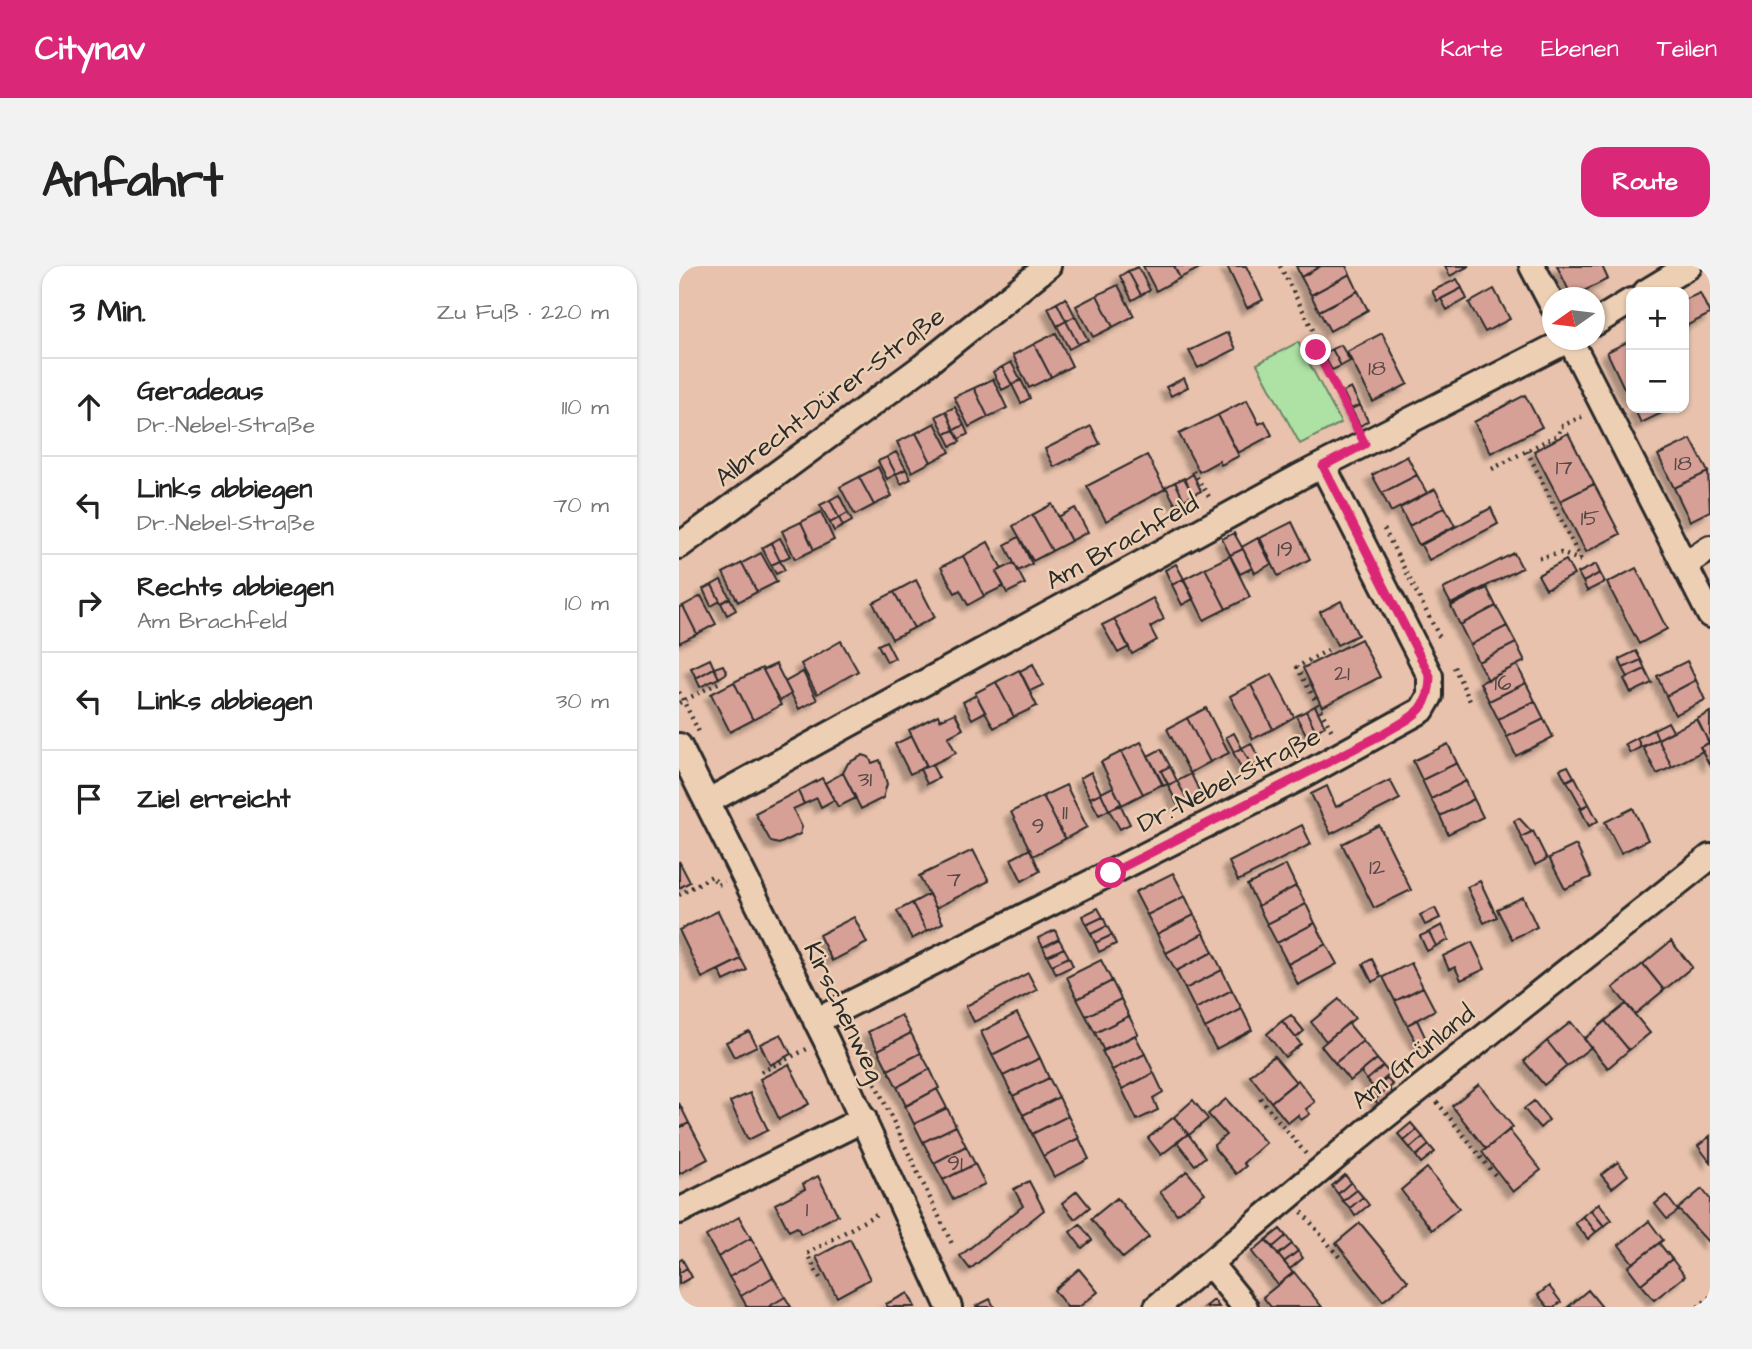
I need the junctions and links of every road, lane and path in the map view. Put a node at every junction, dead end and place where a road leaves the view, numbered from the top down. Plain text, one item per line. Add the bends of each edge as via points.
1 (1048, 266) edge
2 (1280, 266) edge
3 (1532, 266) edge
4 (1689, 266) edge
5 (1542, 287) edge
6 (1654, 287) edge
7 (1626, 304) edge
8 (1605, 316) edge
9 (1549, 350) edge
10 (1574, 350) edge
11 (1604, 406) junction
12 (1365, 444) junction
13 (1527, 451) junction
14 (1323, 466) junction
15 (1492, 469) dead end
16 (1193, 471) dead end
17 (1224, 520) junction
18 (679, 546) edge
19 (1710, 548) edge
20 (1539, 558) dead end
21 (1684, 565) junction
22 (1710, 615) edge
23 (1328, 650) dead end
24 (722, 681) dead end
25 (679, 703) edge
26 (679, 746) edge
27 (1345, 754) junction
28 (707, 802) junction
29 (1710, 857) edge
30 (741, 871) junction
31 (679, 895) edge
32 (840, 1009) junction
33 (821, 1030) junction
34 (761, 1072) dead end
35 (1423, 1085) junction
36 (1260, 1098) dead end
37 (864, 1119) junction
38 (1320, 1172) junction
39 (1495, 1175) dead end
40 (1290, 1198) junction
41 (901, 1200) junction
42 (679, 1211) edge
43 (952, 1244) dead end
44 (1340, 1258) dead end
45 (1210, 1264) junction
46 (820, 1278) dead end
47 (1710, 1297) edge
48 (949, 1307) edge
49 (1157, 1307) edge
50 (1245, 1307) edge
51 (1698, 1307) edge

1 - 18 street, Albrecht-Dürer-Straße via 922,367
2 - 12 path via 1314,332 1316,350
3 - 5 street
4 - 6 street
7 - 8 street
9 - 12 street, Am Brachfeld
10 - 11 street
11 - 13 path
11 - 21 street
12 - 14 street, Am Brachfeld
13 - 15 path
13 - 20 path via 1582,562 1561,553
14 - 17 street, Am Brachfeld
14 - 27 street, Dr.-Nebel-Straße via 1430,676 1430,695 1422,710
16 - 17 path
17 - 28 street, Am Brachfeld
19 - 21 street
21 - 22 street
23 - 27 path via 1297,667
24 - 25 path
26 - 28 street, Kirschenweg
27 - 32 street, Dr.-Nebel-Straße
28 - 30 street, Kirschenweg
29 - 35 street, Am Grünland
30 - 31 path via 718,885 712,876
30 - 33 street, Kirschenweg
32 - 33 street, Dr.-Nebel-Straße
32 - 43 path
33 - 34 path
33 - 37 street, Kirschenweg
35 - 38 street, Am Grünland
35 - 39 path
36 - 38 path
37 - 41 street, Kirschenweg
37 - 42 street
38 - 40 street, Am Grünland
40 - 44 path
40 - 45 street, Am Grünland
41 - 46 path via 807,1254
41 - 48 street, Kirschenweg
45 - 49 street, Am Grünland
45 - 50 street
47 - 51 path

